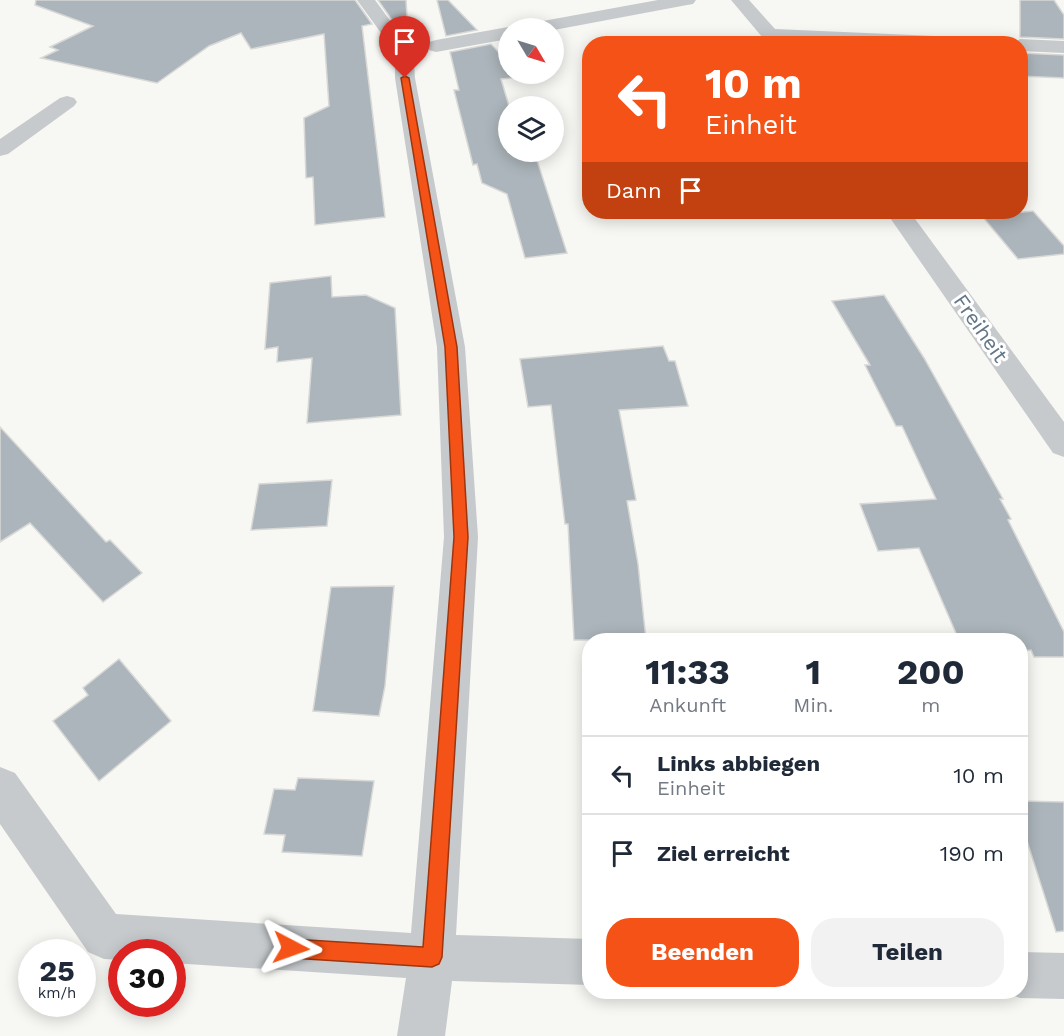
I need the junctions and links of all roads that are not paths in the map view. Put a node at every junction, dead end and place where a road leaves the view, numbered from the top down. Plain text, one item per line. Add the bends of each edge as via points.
1 (366, 0) edge
2 (687, 0) edge
3 (740, 0) edge
4 (564, 22) edge
5 (498, 35) edge
6 (772, 36) edge
7 (1028, 45) edge
8 (436, 46) dead end
9 (1064, 47) edge
10 (67, 102) dead end
11 (0, 149) edge
12 (903, 219) edge
13 (1064, 445) edge
14 (0, 788) edge
15 (432, 957) junction
16 (582, 962) edge
17 (1028, 975) edge
18 (1064, 976) edge
19 (421, 1036) edge

1 - 15 street via 404,52 405,78 451,347 461,537
2 - 4 street
3 - 6 street
5 - 8 street
7 - 9 street
10 - 11 street
12 - 13 street, Freiheit
14 - 15 street via 104,936
15 - 16 street
15 - 19 street
17 - 18 street

